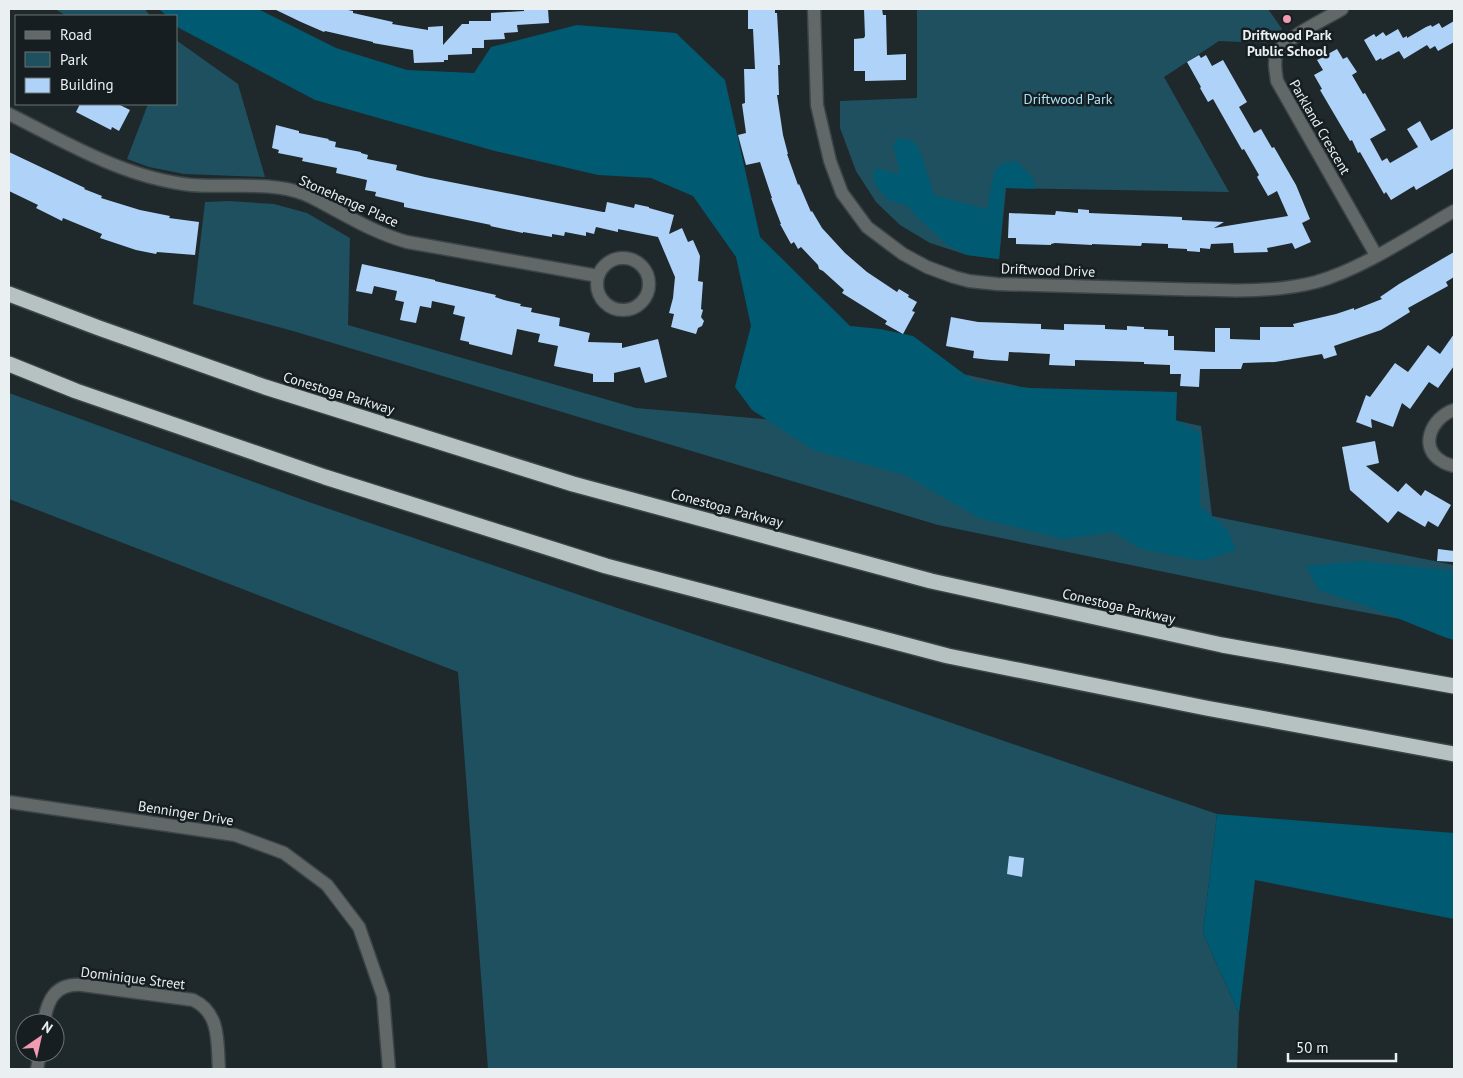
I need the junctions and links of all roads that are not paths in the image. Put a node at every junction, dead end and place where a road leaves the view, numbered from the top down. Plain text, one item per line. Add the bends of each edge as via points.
1 (814, 9) edge
2 (1342, 9) edge
3 (9, 114) edge
4 (1454, 211) edge
5 (1376, 255) junction
6 (598, 276) junction
7 (9, 294) edge
8 (9, 364) edge
9 (1454, 410) edge
10 (1454, 466) edge
11 (1454, 686) edge
12 (1454, 754) edge
13 (9, 802) edge
14 (46, 1013) edge
15 (219, 1069) edge
16 (389, 1069) edge

1 - 5 street, Driftwood Drive via 817,105 830,161 842,193 867,227 927,267 969,281 997,284 1273,290 1318,281
2 - 5 street, Parkland Crescent via 1288,39 1277,53 1277,81
3 - 6 street, Stonehenge Place via 107,163 150,177 191,185 288,190 304,194 371,230 406,242
4 - 5 street, Driftwood Drive
6 - 6 street via 597,285 608,306 625,310 646,296 646,273 632,259 609,261
7 - 11 highway, Conestoga Parkway via 265,387 573,484 931,580 1222,645
8 - 12 highway via 76,391 325,477 606,566 948,656
9 - 10 street via 1437,421 1429,440 1434,455
13 - 16 street, Benninger Drive via 235,835 284,853 327,885 359,927 383,996
14 - 15 street, Dominique Street via 52,997 71,985 193,1000 213,1018

